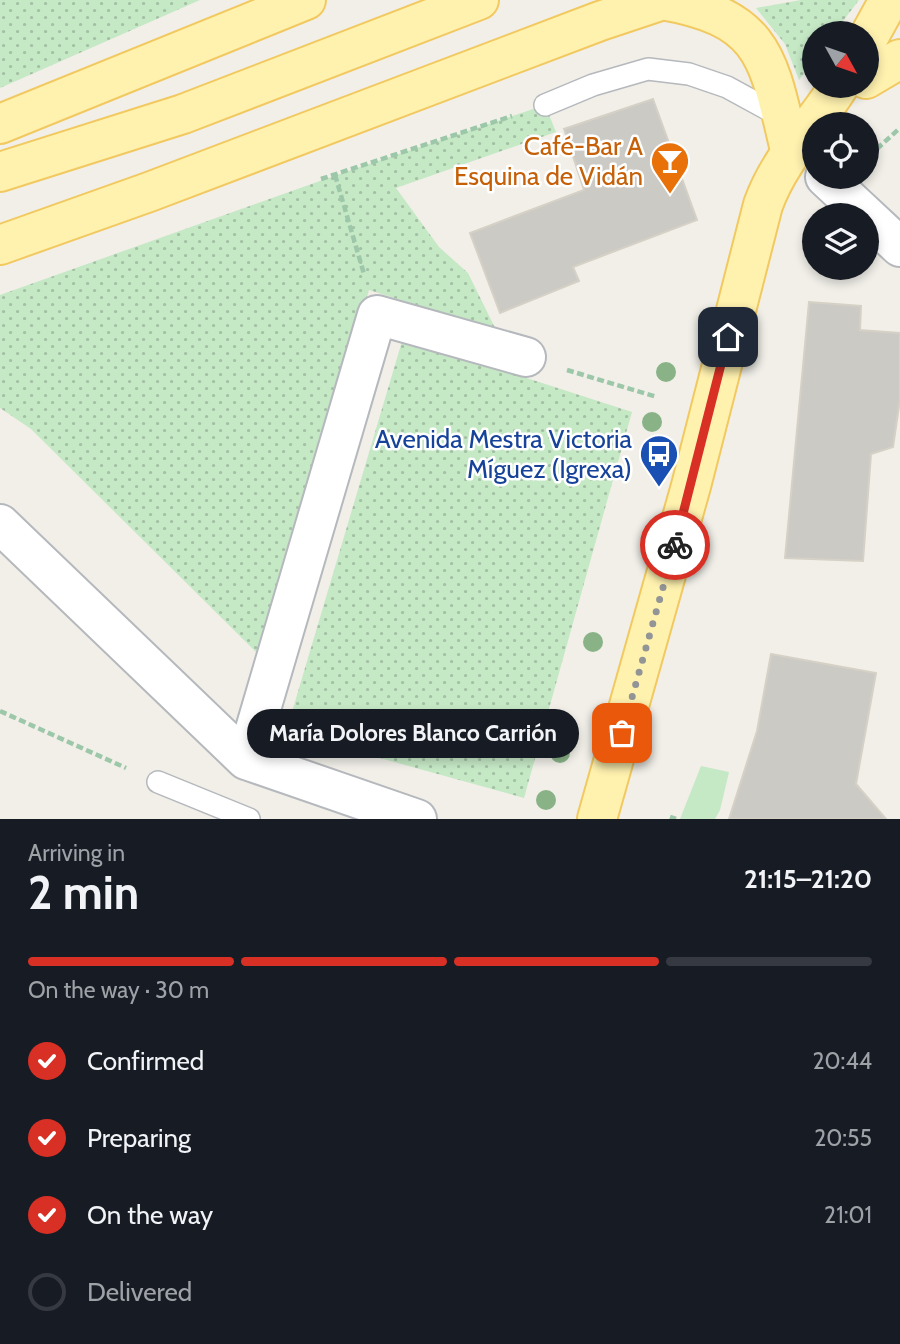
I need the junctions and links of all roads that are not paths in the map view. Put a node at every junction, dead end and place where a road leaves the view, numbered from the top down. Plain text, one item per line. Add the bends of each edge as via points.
1 (306, 0) edge
2 (479, 0) edge
3 (662, 0) edge
4 (890, 0) edge
5 (878, 21) edge
6 (900, 60) edge
7 (879, 72) edge
8 (834, 98) edge
9 (545, 105) dead end
10 (183, 114) junction
11 (0, 124) edge
12 (796, 145) edge
13 (0, 173) edge
14 (838, 189) edge
15 (0, 200) edge
16 (0, 245) edge
17 (900, 247) edge
18 (526, 358) road end
19 (0, 524) edge
20 (246, 760) junction
21 (158, 782) road end
22 (248, 819) edge
23 (417, 819) edge
24 (597, 819) edge

1 - 11 main road
2 - 10 main road
3 - 12 main road via 711,12 747,34 766,62
3 - 16 main road
4 - 5 main road
6 - 7 main road
8 - 12 main road
9 - 12 lane via 648,69 689,74 727,87
10 - 13 main road
10 - 15 main road
12 - 24 main road via 770,187 757,226 691,486
14 - 17 street
18 - 20 street via 377,315
19 - 20 street
20 - 23 street
21 - 22 lane

